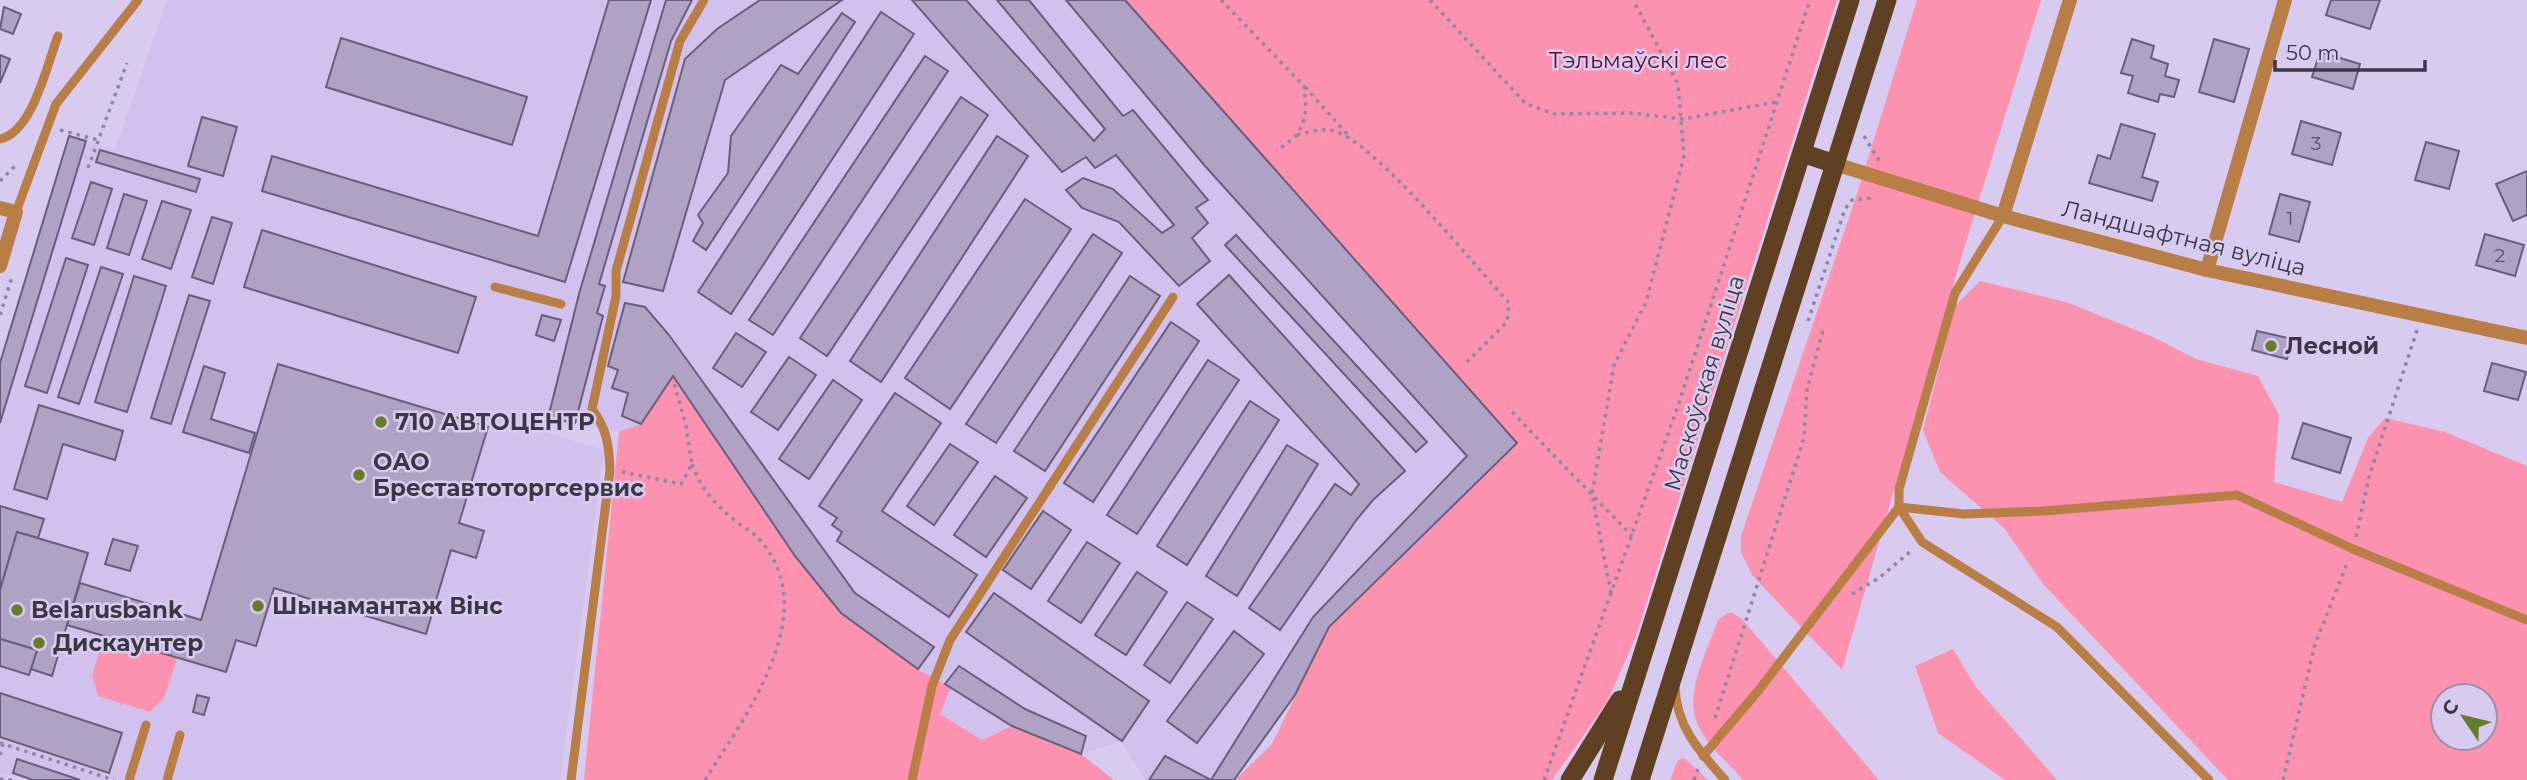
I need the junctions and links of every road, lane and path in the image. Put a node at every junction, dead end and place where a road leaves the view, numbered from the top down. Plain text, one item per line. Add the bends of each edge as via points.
1 (138, 0) edge
2 (704, 0) edge
3 (1221, 0) edge
4 (1430, 0) edge
5 (1633, 0) edge
6 (1810, 0) edge
7 (1850, 0) edge
8 (1887, 0) edge
9 (2070, 0) edge
10 (2285, 0) edge
11 (58, 36) dead end
12 (127, 64) dead end
13 (1304, 86) junction
14 (1776, 102) junction
15 (1683, 119) junction
16 (1866, 127) dead end
17 (59, 130) dead end
18 (1297, 135) junction
19 (0, 139) edge
20 (1352, 139) junction
21 (98, 140) junction
22 (1276, 151) dead end
23 (1802, 153) junction
24 (1835, 164) junction
25 (89, 168) dead end
26 (1876, 176) junction
27 (0, 208) edge
28 (16, 212) junction
29 (2003, 216) junction
30 (0, 266) edge
31 (2207, 270) junction
32 (495, 287) dead end
33 (1173, 298) dead end
34 (561, 304) dead end
35 (1807, 326) dead end
36 (1824, 327) dead end
37 (2527, 338) edge
38 (1467, 362) dead end
39 (674, 383) dead end
40 (1512, 412) dead end
41 (692, 464) junction
42 (610, 470) junction
43 (1592, 494) junction
44 (1899, 507) junction
45 (1632, 537) junction
46 (1922, 542) junction
47 (1611, 594) junction
48 (1820, 608) junction
49 (2527, 620) edge
50 (1646, 649) junction
51 (1676, 663) junction
52 (146, 725) dead end
53 (180, 735) dead end
54 (1, 743) edge
55 (0, 755) edge
56 (1703, 756) junction
57 (0, 779) edge
58 (13, 780) edge
59 (114, 780) edge
60 (130, 780) edge
61 (167, 780) edge
62 (571, 780) edge
63 (705, 780) edge
64 (912, 780) edge
65 (1544, 780) edge
66 (1570, 780) edge
67 (1603, 780) edge
68 (1640, 780) edge
69 (1694, 780) edge
70 (1725, 780) edge
71 (2209, 780) edge

1 - 28 lane via 56,104
2 - 42 lane via 680,41 616,271 616,296 592,409 609,443
3 - 13 path
4 - 15 path via 1526,104 1555,114 1631,113
5 - 15 path via 1678,84
6 - 14 path
7 - 23 highway, Маскоўская вуліца
8 - 24 highway
9 - 29 street
10 - 31 street
11 - 19 lane via 28,114 14,133
12 - 21 path
13 - 18 path via 1306,109
13 - 20 path
14 - 15 path
14 - 45 path
15 - 43 path via 1684,156 1646,302 1614,365
16 - 26 path via 1864,135 1881,159
17 - 21 path
18 - 20 path via 1324,130
18 - 22 path
20 - 38 path via 1403,185 1509,303 1507,321
21 - 25 path
23 - 24 highway
23 - 50 highway, Маскоўская вуліца
24 - 26 street, Ландшафтная вуліца
24 - 51 highway
26 - 29 street, Ландшафтная вуліца
26 - 35 path via 1870,198 1852,200 1845,209
27 - 28 street
28 - 30 street
29 - 31 street, Ландшафтная вуліца
29 - 44 lane via 1955,293 1899,489
31 - 37 street, Ландшафтная вуліца
32 - 34 lane
33 - 64 lane via 950,640 932,686
36 - 56 path via 1807,388 1804,438
39 - 41 path
40 - 43 path
41 - 42 path via 681,484
41 - 63 path via 701,488 759,538 779,572 786,625 763,686
42 - 62 lane
43 - 45 path
43 - 47 path
44 - 46 lane
44 - 48 lane
44 - 49 lane via 1964,514 2031,512 2236,495
45 - 47 path
46 - 48 path via 1878,578
46 - 71 lane via 2057,627
47 - 65 path
48 - 56 lane
50 - 66 highway via 1613,714
50 - 67 highway, Маскоўская вуліца
51 - 56 lane via 1679,715
51 - 68 highway
52 - 60 lane
53 - 61 lane
54 - 55 path
54 - 59 path
56 - 69 path
56 - 70 lane
57 - 58 path

